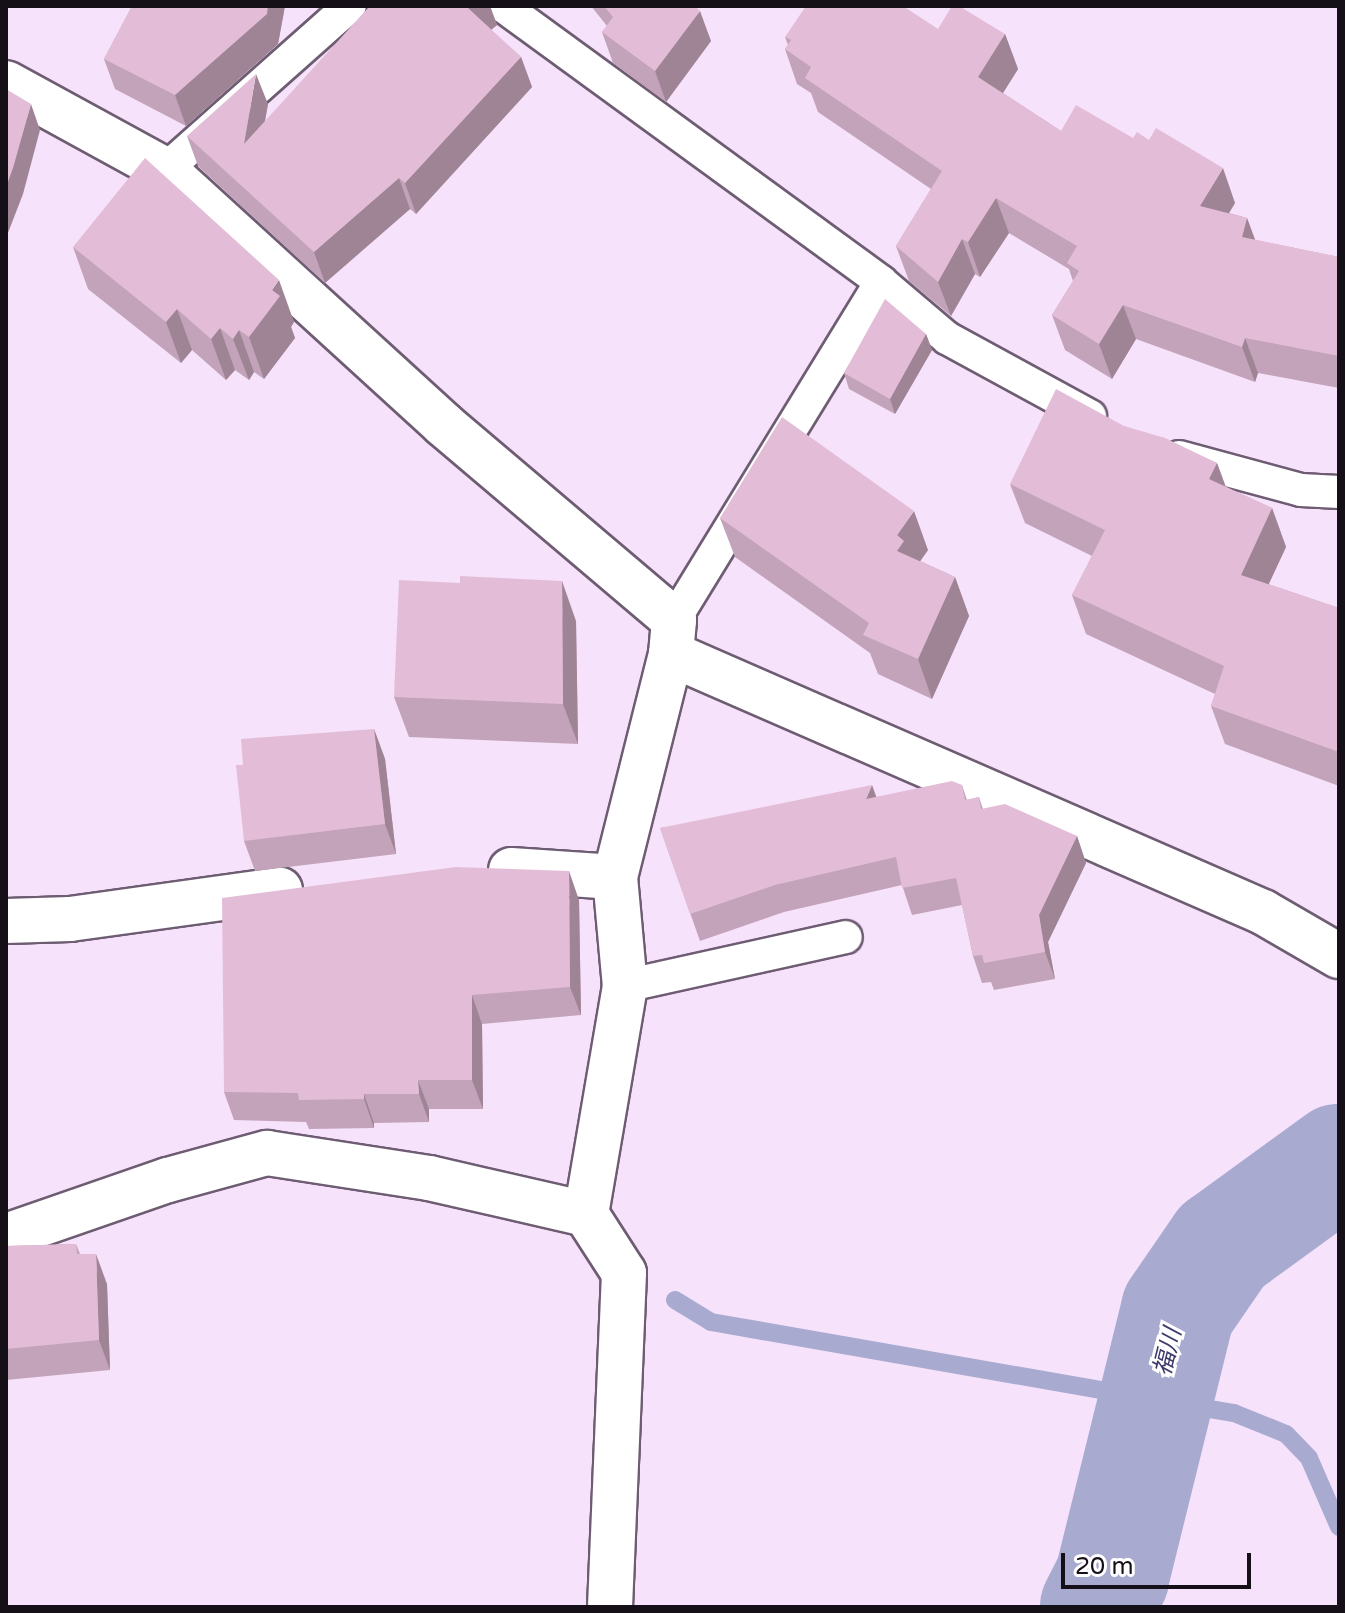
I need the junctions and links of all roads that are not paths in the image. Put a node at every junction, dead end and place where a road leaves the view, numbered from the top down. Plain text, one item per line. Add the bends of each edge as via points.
1 (350, 6) edge
2 (503, 6) edge
3 (6, 83) edge
4 (165, 170) junction
5 (881, 282) junction
6 (1339, 492) edge
7 (672, 637) junction
8 (469, 869) edge
9 (615, 877) junction
10 (316, 886) edge
11 (6, 921) edge
12 (846, 937) dead end
13 (1339, 956) edge
14 (625, 986) junction
15 (586, 1214) junction
16 (6, 1236) edge
17 (610, 1607) edge

1 - 4 lane
2 - 5 lane
3 - 4 street
4 - 7 street
5 - 6 lane via 947,338 1134,440 1301,490
5 - 7 lane
7 - 9 street
7 - 13 street via 1263,912
8 - 9 street
9 - 14 street
10 - 11 street via 70,919
12 - 14 lane
14 - 15 street
15 - 16 street via 429,1178 267,1153
15 - 17 street via 624,1273

